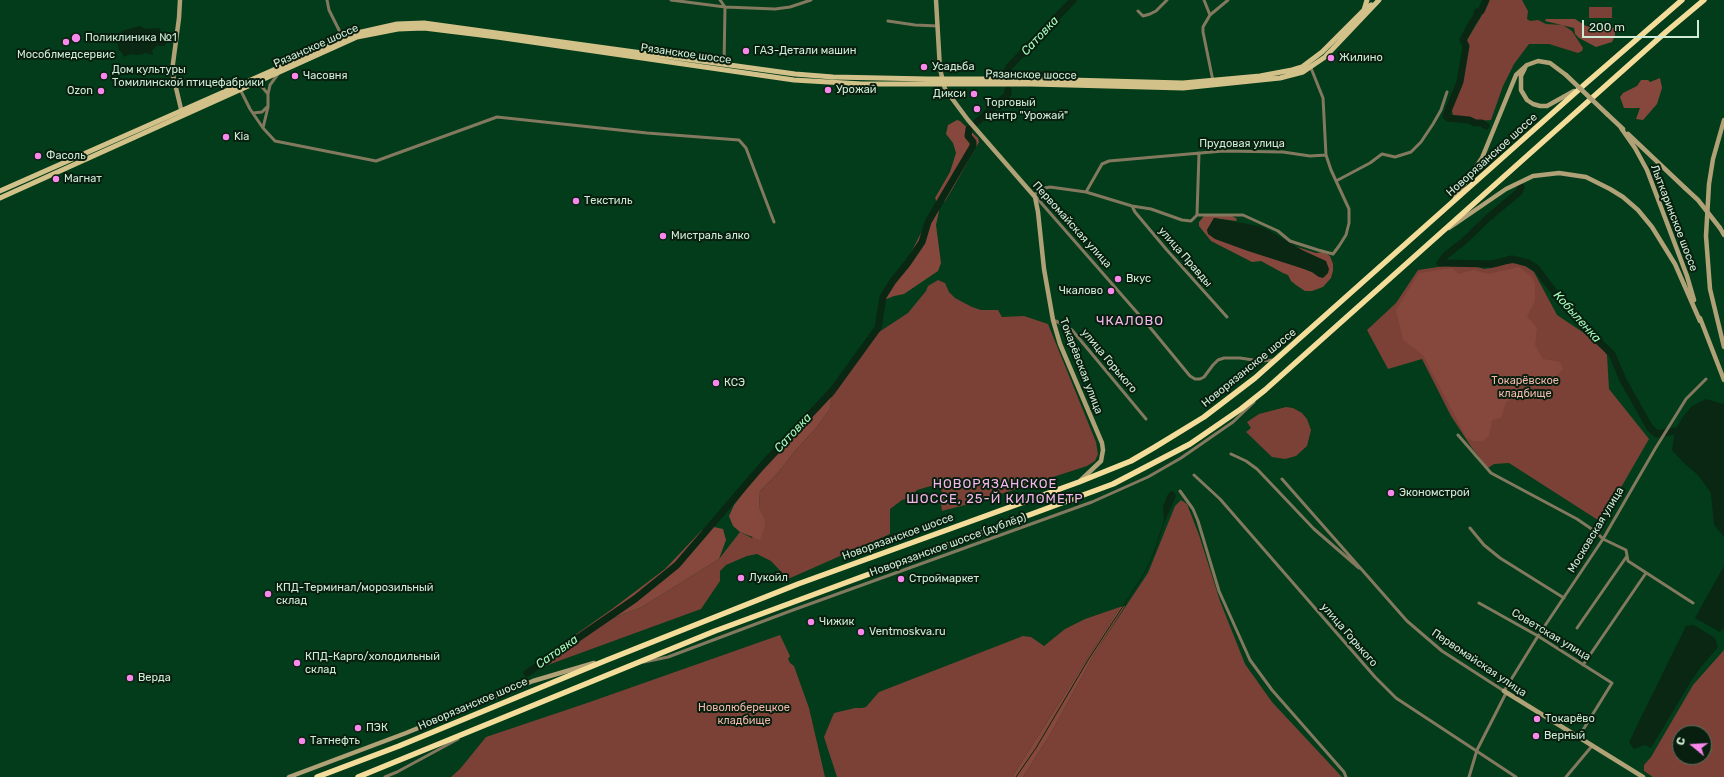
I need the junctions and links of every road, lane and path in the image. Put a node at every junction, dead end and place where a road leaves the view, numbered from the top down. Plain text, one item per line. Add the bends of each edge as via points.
1 (181, 0) edge
2 (327, 0) edge
3 (671, 0) edge
4 (720, 0) edge
5 (811, 0) edge
6 (936, 0) edge
7 (1167, 0) edge
8 (1204, 0) edge
9 (1228, 0) edge
10 (1367, 0) edge
11 (1681, 0) edge
12 (1704, 0) edge
13 (1376, 1) edge
14 (725, 7) junction
15 (1364, 10) junction
16 (1138, 12) dead end
17 (1210, 15) junction
18 (888, 21) dead end
19 (938, 26) junction
20 (343, 38) junction
21 (724, 65) junction
22 (1527, 65) junction
23 (1311, 68) junction
24 (278, 74) junction
25 (251, 79) junction
26 (1213, 81) junction
27 (259, 82) junction
28 (942, 82) junction
29 (239, 84) junction
30 (1584, 85) junction
31 (241, 90) junction
32 (1447, 92) dead end
33 (268, 94) junction
34 (268, 106) junction
35 (181, 109) junction
36 (253, 113) junction
37 (1724, 120) edge
38 (263, 128) junction
39 (1621, 128) junction
40 (1199, 153) junction
41 (1326, 155) junction
42 (1336, 181) junction
43 (0, 191) edge
44 (1086, 192) junction
45 (1034, 196) junction
46 (0, 198) edge
47 (1452, 204) junction
48 (1132, 206) junction
49 (1197, 214) junction
50 (774, 222) dead end
51 (1445, 231) junction
52 (1724, 235) edge
53 (1227, 317) dead end
54 (1053, 320) junction
55 (1700, 321) junction
56 (1724, 347) edge
57 (1278, 359) junction
58 (1706, 379) dead end
59 (1724, 380) edge
60 (1265, 390) junction
61 (1146, 419) dead end
62 (1458, 436) dead end
63 (1232, 454) dead end
64 (1194, 475) dead end
65 (1282, 479) dead end
66 (1078, 482) junction
67 (1180, 491) dead end
68 (1470, 528) dead end
69 (1603, 539) junction
70 (1627, 556) junction
71 (1646, 573) junction
72 (1367, 575) junction
73 (1564, 598) junction
74 (1479, 603) dead end
75 (1693, 603) dead end
76 (1577, 628) dead end
77 (1538, 636) junction
78 (607, 660) junction
79 (636, 664) junction
80 (1583, 665) junction
81 (1505, 692) junction
82 (472, 731) junction
83 (1578, 738) junction
84 (1592, 746) junction
85 (1476, 750) junction
86 (289, 777) edge
87 (317, 777) edge
88 (358, 777) edge
89 (385, 777) edge
90 (1346, 777) edge
91 (1469, 777) edge
92 (1516, 777) edge
93 (1566, 777) edge
94 (1642, 777) edge

1 - 35 main road via 172,71
2 - 20 street via 329,10
3 - 14 street
4 - 14 street
5 - 14 street via 775,9
6 - 19 main road
7 - 16 street via 1150,14 1143,16
8 - 17 street
9 - 17 street
10 - 15 main road
11 - 30 highway, Новорязанское шоссе
12 - 51 highway
13 - 15 main road, Рязанское шоссе
13 - 23 main road, Рязанское шоссе via 1325,57
14 - 21 street
15 - 26 main road, Рязанское шоссе via 1322,52 1302,67 1276,74
17 - 26 street via 1203,32
18 - 19 street
19 - 28 main road
20 - 21 main road, Рязанское шоссе via 371,28 424,23
20 - 25 main road, Рязанское шоссе
21 - 28 main road, Рязанское шоссе via 833,77
22 - 30 main road via 1521,76 1521,90 1526,100 1536,105 1553,104
22 - 39 main road, Лыткаринское шоссе, bridge via 1531,62 1544,61 1555,66
22 - 47 main road via 1516,75 1482,158
23 - 28 main road, Рязанское шоссе via 1280,78 1183,88
23 - 41 street via 1323,98
24 - 27 main road, Рязанское шоссе
24 - 28 main road, Рязанское шоссе via 357,37 411,28 497,37 794,80 862,84
24 - 33 street via 270,85
25 - 27 street
25 - 29 main road, Рязанское шоссе
26 - 28 main road, Рязанское шоссе via 1183,83 1032,79
27 - 31 main road, Рязанское шоссе
27 - 33 street
28 - 45 main road, Первомайская улица via 968,120
29 - 31 street
29 - 35 main road, Рязанское шоссе
30 - 47 highway, Новорязанское шоссе
31 - 36 street
31 - 46 main road, Рязанское шоссе
32 - 42 street via 1442,110 1421,142 1411,152 1395,157 1382,154
33 - 34 street
34 - 36 street via 262,112
34 - 38 street
35 - 43 main road, Рязанское шоссе
36 - 38 street
37 - 56 main road via 1708,184 1706,236 1710,289
38 - 50 street via 275,141 376,161 497,117 739,140 746,148
39 - 52 main road, Лыткаринское шоссе, bridge via 1698,200
39 - 55 main road, Лыткаринское шоссе via 1647,170 1687,276
40 - 41 street, Прудовая улица via 1224,151
40 - 44 street, Прудовая улица via 1110,161 1102,164
40 - 49 street
41 - 42 street
42 - 49 street via 1349,209 1349,223 1346,235 1333,254 1290,240 1278,231 1243,214
44 - 45 street via 1047,187
44 - 48 street
45 - 54 main road, Токарёвская улица
45 - 57 street, Первомайская улица via 1194,379 1204,377 1218,360 1224,358 1260,361
47 - 57 highway, Новорязанское шоссе
48 - 49 street via 1191,221
48 - 53 street, улица Правды via 1166,249
51 - 55 main road, Лыткаринское шоссе via 1506,189 1526,179 1559,173 1586,177 1623,197 1652,227 1675,264
51 - 60 highway
54 - 61 street, улица Горького via 1072,330
54 - 66 main road, Токарёвская улица via 1060,344 1102,443 1103,455 1097,466
55 - 59 main road, Лыткаринское шоссе
57 - 66 highway, Новорязанское шоссе via 1204,417 1131,461
58 - 69 street, Московская улица via 1686,399
60 - 79 highway via 1190,444 1113,484 1042,512 800,598
60 - 79 street, Новорязанское шоссе (дублёр) via 1236,420 1201,445 1153,474 1105,496 668,657
62 - 69 street via 1491,473 1577,519
63 - 72 street via 1257,469 1314,529
64 - 85 street, улица Горького via 1220,499 1374,677 1396,698
65 - 72 street, Первомайская улица
66 - 78 highway, Новорязанское шоссе via 805,581
67 - 90 street via 1198,521 1219,591 1250,660 1272,690
68 - 73 street via 1484,545 1500,558
69 - 70 street via 1626,550
69 - 73 street, Московская улица
70 - 71 street via 1628,561
70 - 76 street
71 - 75 street
71 - 80 street
72 - 81 street, Первомайская улица via 1420,633 1442,651
73 - 77 street, Московская улица
74 - 77 street, Советская улица
77 - 80 street, Советская улица
77 - 81 street, Московская улица
78 - 86 main road via 533,681 399,736
78 - 87 highway, Новорязанское шоссе via 400,746
79 - 82 highway
80 - 83 street, Советская улица via 1612,683
81 - 83 main road, Первомайская улица
81 - 85 street, Московская улица
82 - 88 highway
82 - 89 street
83 - 84 main road, Первомайская улица
84 - 93 street
84 - 94 main road, Первомайская улица
85 - 91 street, Московская улица
85 - 92 street, улица Горького

